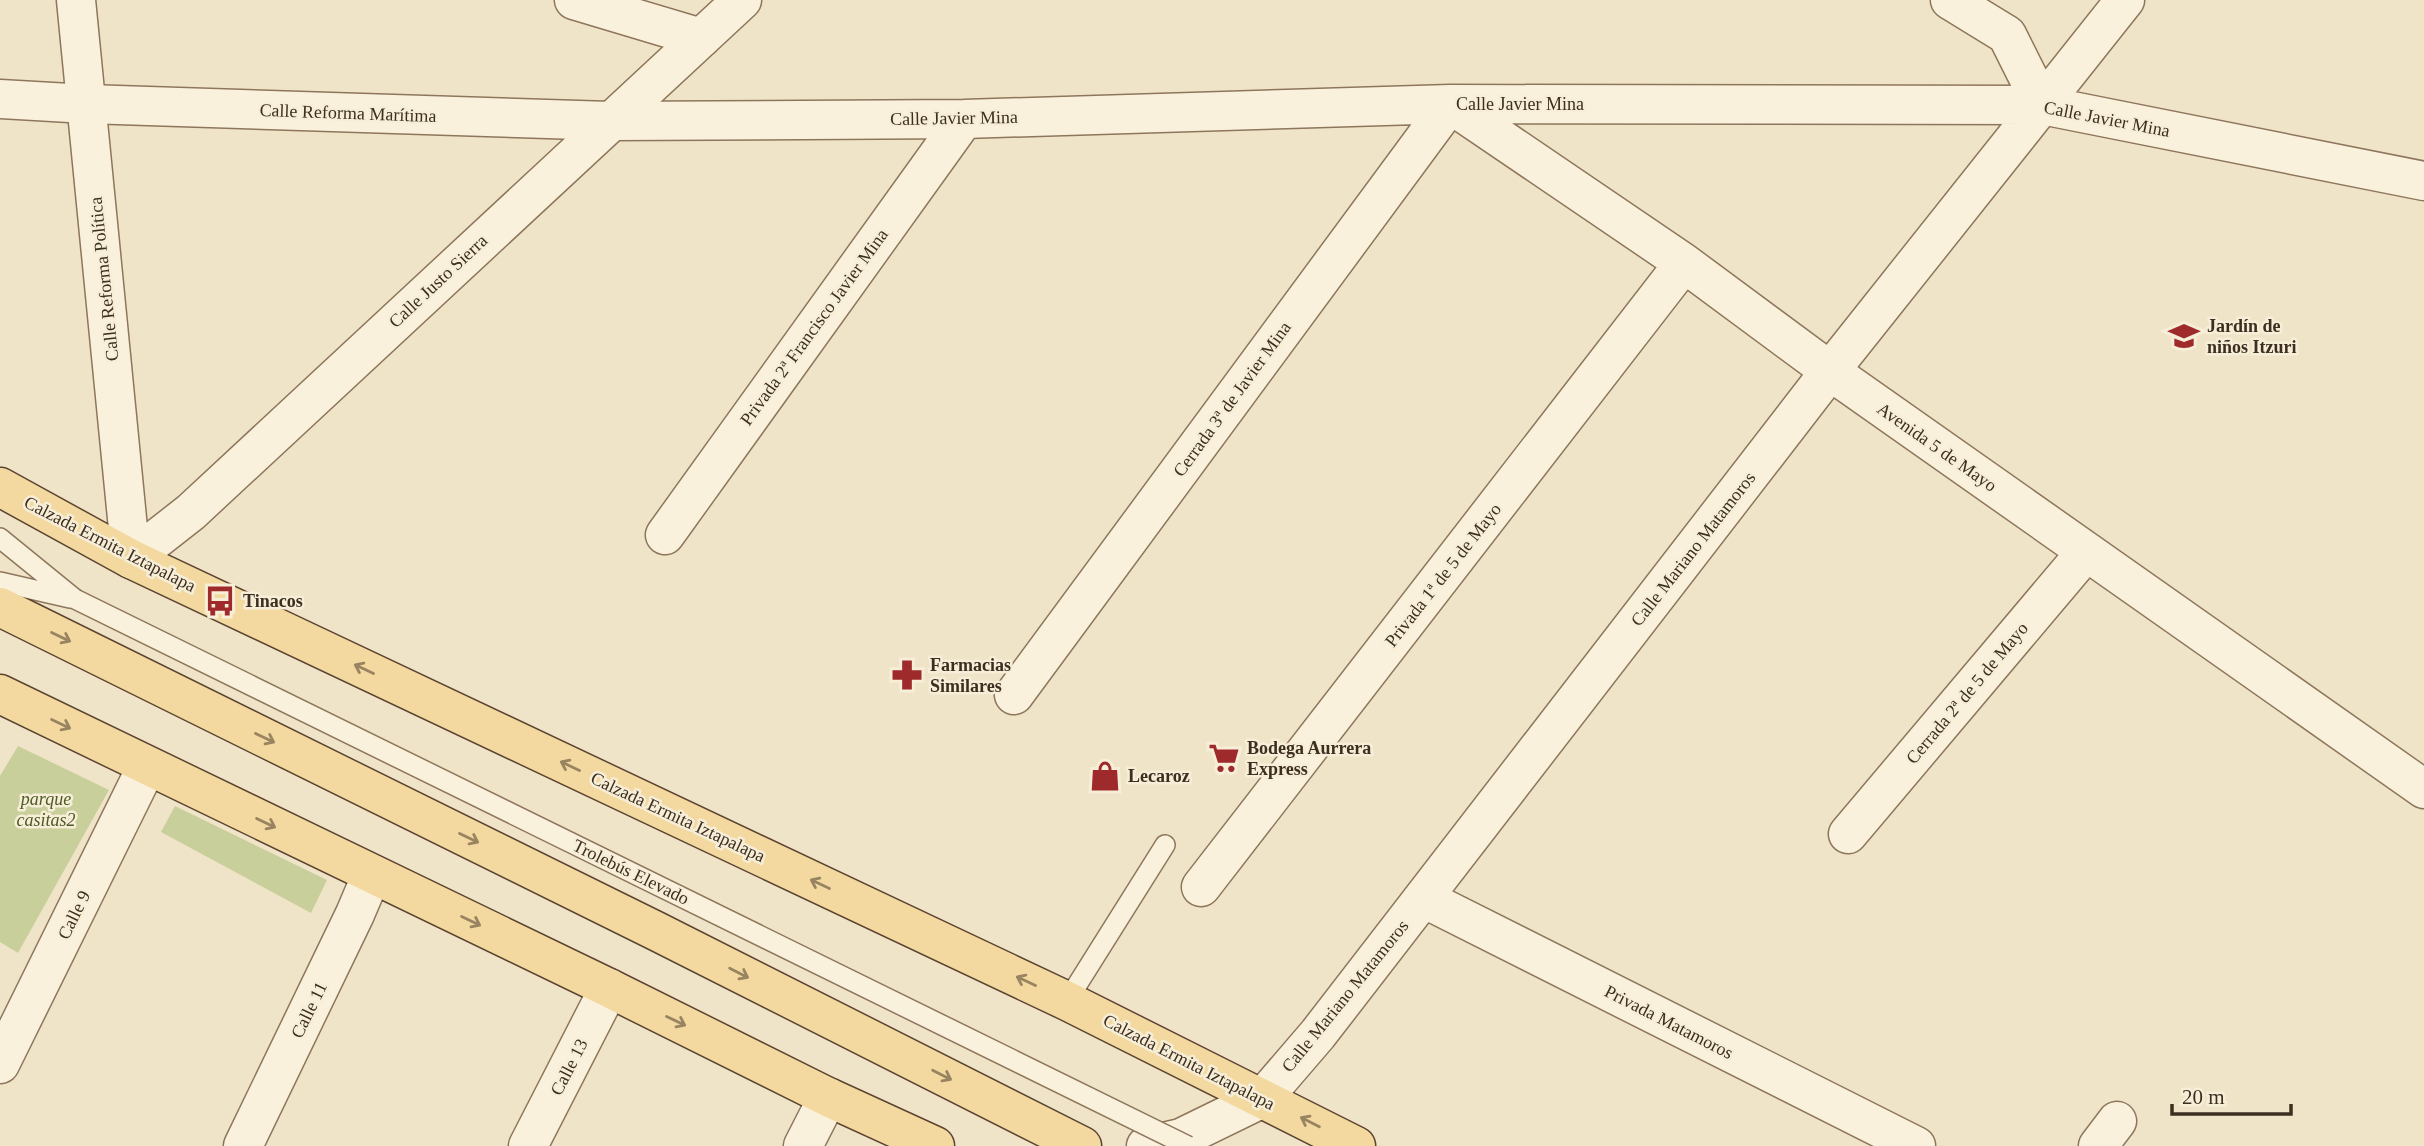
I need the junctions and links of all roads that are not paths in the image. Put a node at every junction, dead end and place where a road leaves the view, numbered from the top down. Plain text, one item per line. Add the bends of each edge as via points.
1 (76, 0) edge
2 (574, 0) edge
3 (742, 0) edge
4 (1950, 0) edge
5 (2125, 0) edge
6 (701, 38) junction
7 (0, 99) edge
8 (87, 104) junction
9 (1450, 104) junction
10 (2042, 105) junction
11 (964, 119) junction
12 (610, 121) junction
13 (2424, 181) edge
14 (1684, 263) junction
15 (1830, 371) junction
16 (0, 487) edge
17 (665, 535) dead end
18 (0, 538) edge
19 (2086, 552) junction
20 (131, 559) junction
21 (0, 582) edge
22 (75, 599) junction
23 (0, 607) edge
24 (0, 694) edge
25 (1014, 695) dead end
26 (147, 766) junction
27 (2424, 789) edge
28 (1848, 834) dead end
29 (1165, 845) dead end
30 (372, 874) junction
31 (1201, 887) dead end
32 (1423, 898) junction
33 (609, 988) junction
34 (1067, 1001) junction
35 (0, 1064) edge
36 (828, 1097) junction
37 (1263, 1098) junction
38 (1174, 1144) edge
39 (243, 1146) edge
40 (528, 1146) edge
41 (803, 1146) edge
42 (935, 1146) edge
43 (1082, 1146) edge
44 (1356, 1146) edge
45 (1916, 1146) edge

1 - 8 street, Calle Reforma Política
2 - 6 street
3 - 6 street, Calle Justo Sierra
4 - 10 street via 2007,35
5 - 10 street, Calle Mariano Matamoros
6 - 12 street, Calle Justo Sierra
7 - 8 street, Calle Reforma Marítima
8 - 12 street, Calle Reforma Marítima
8 - 20 street, Calle Reforma Política
9 - 10 street, Calle Javier Mina
9 - 11 street, Calle Javier Mina
9 - 14 street, Avenida 5 de Mayo
9 - 25 street, Cerrada 3ª de Javier Mina
10 - 13 street, Calle Javier Mina
10 - 15 street, Calle Mariano Matamoros
11 - 12 street, Calle Javier Mina
11 - 17 street, Privada 2ª Francisco Javier Mina
12 - 20 street, Calle Justo Sierra via 191,512
14 - 15 street, Avenida 5 de Mayo
14 - 31 street, Privada 1ª de 5 de Mayo
15 - 19 street, Avenida 5 de Mayo
15 - 32 street, Calle Mariano Matamoros
16 - 20 main road, Calzada Ermita Iztapalapa
18 - 22 lane, Trolebús Elevado
19 - 27 street, Avenida 5 de Mayo
19 - 28 street, Cerrada 2ª de 5 de Mayo
34 -> 20 main road, Calzada Ermita Iztapalapa
21 - 22 lane, Trolebús Elevado
22 - 38 lane, Trolebús Elevado, bridge
23 -> 43 main road
24 -> 26 main road
26 -> 30 main road
26 - 35 street, Calle 9
29 - 34 lane
30 -> 33 main road
30 - 39 street, Calle 11
32 - 37 street, Calle Mariano Matamoros
32 - 45 street, Privada Matamoros
33 -> 36 main road
33 - 40 street, Calle 13
34 - 37 main road, Calzada Ermita Iztapalapa
36 - 41 street
36 - 42 main road
37 - 38 street
44 -> 37 main road, Calzada Ermita Iztapalapa

